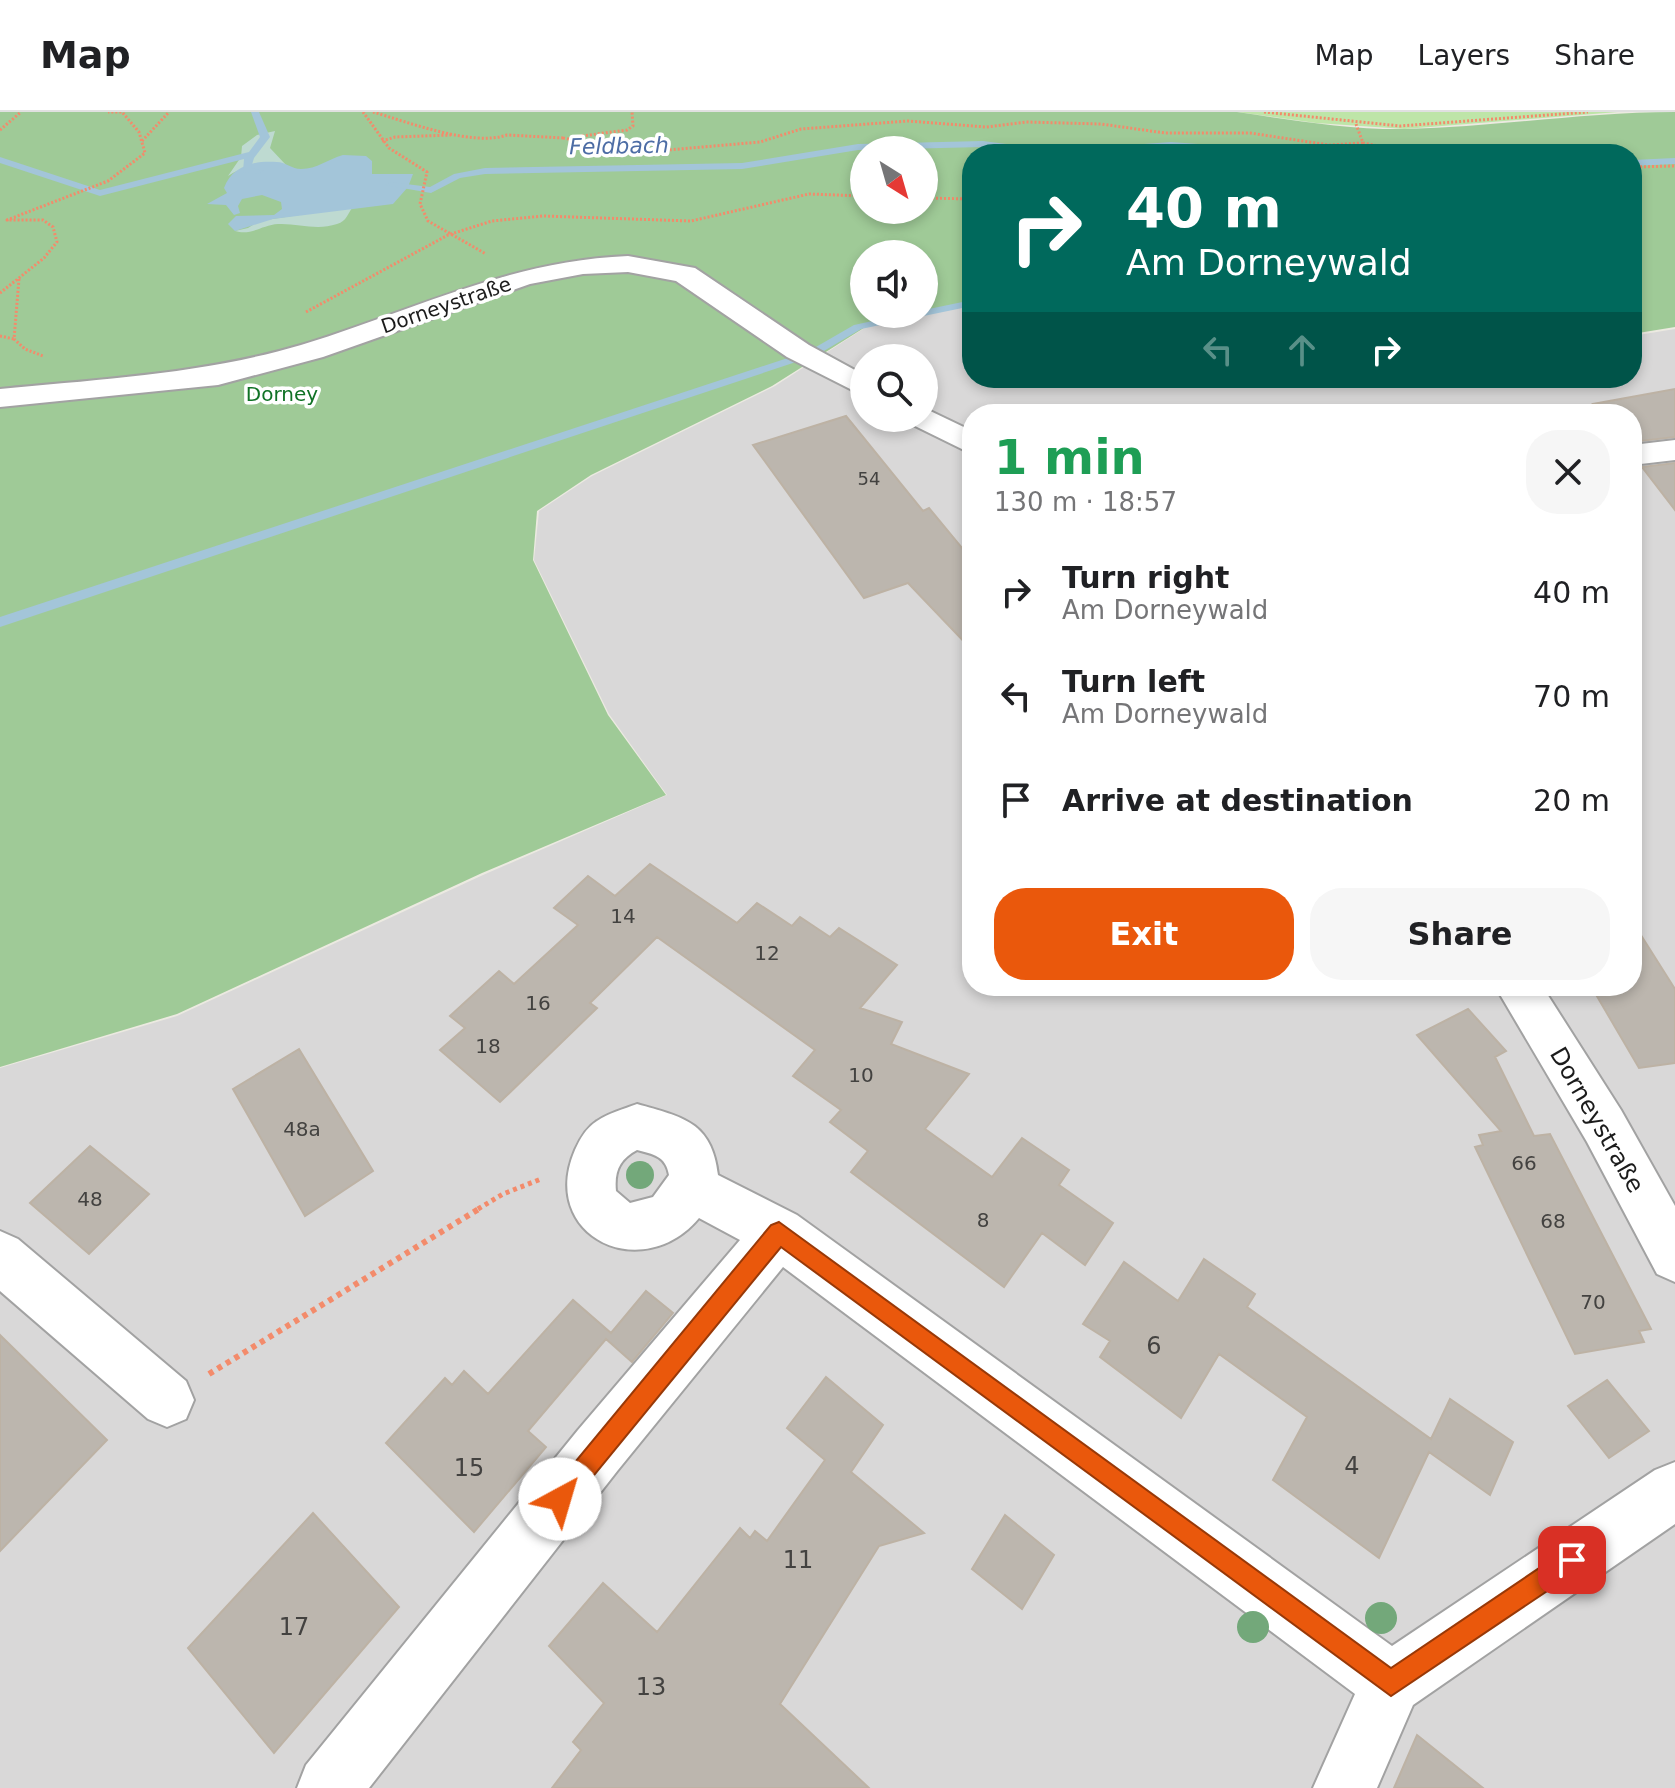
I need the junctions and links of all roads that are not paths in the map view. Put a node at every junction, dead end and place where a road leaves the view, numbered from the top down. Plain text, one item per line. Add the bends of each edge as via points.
1 (850, 379) edge
2 (0, 398) edge
3 (938, 425) edge
4 (962, 437) edge
5 (1675, 450) edge
6 (1642, 454) edge
7 (1523, 996) edge
8 (692, 1188) junction
9 (779, 1233) junction
10 (1675, 1256) edge
11 (0, 1257) edge
12 (167, 1400) road end
13 (1675, 1490) edge
14 (1391, 1683) junction
15 (329, 1788) edge
16 (1345, 1788) edge

1 - 2 street, Dorneystraße via 685,274 628,264 524,277 312,351 218,376
3 - 4 street
5 - 6 street
7 - 10 street, Dorneystraße via 1604,1126
8 - 8 street via 683,1204 657,1224 630,1228 607,1218 592,1199 589,1177 594,1158 611,1138 637,1127 666,1130 686,1145 694,1164
8 - 9 street
9 - 14 street
9 - 15 street
11 - 12 street
13 - 14 street
14 - 16 street

